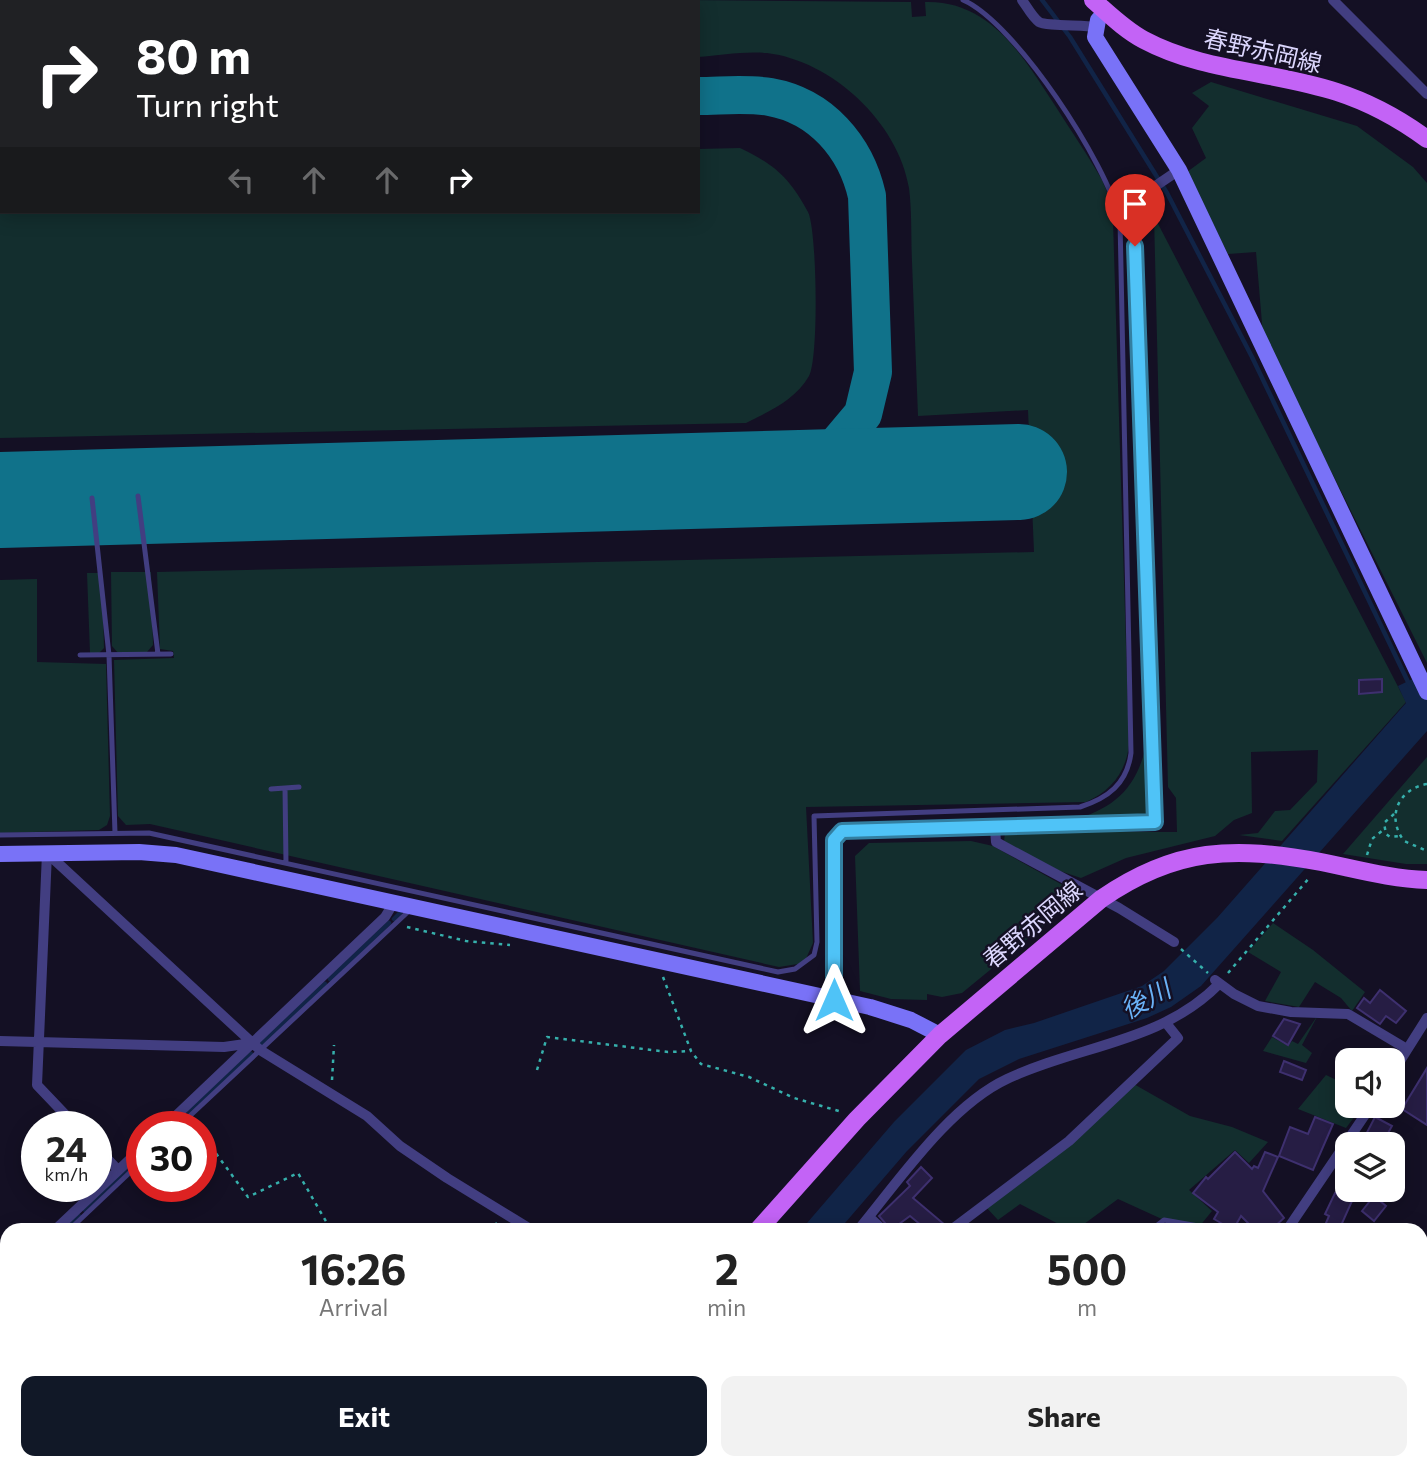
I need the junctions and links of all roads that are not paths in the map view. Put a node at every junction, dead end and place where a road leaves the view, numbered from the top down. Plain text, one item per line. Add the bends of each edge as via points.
1 (963, 0) edge
2 (1022, 0) edge
3 (1333, 0) edge
4 (1100, 6) edge
5 (1095, 27) junction
6 (1427, 94) edge
7 (1427, 139) edge
8 (1175, 173) junction
9 (138, 496) dead end
10 (92, 498) dead end
11 (158, 654) junction
12 (171, 654) dead end
13 (80, 655) dead end
14 (108, 655) junction
15 (1427, 692) edge
16 (299, 787) dead end
17 (271, 789) dead end
18 (285, 789) junction
19 (995, 828) junction
20 (115, 832) junction
21 (0, 835) edge
22 (47, 853) junction
23 (0, 855) edge
24 (286, 863) junction
25 (1427, 880) edge
26 (1101, 898) junction
27 (393, 904) junction
28 (411, 909) junction
29 (1174, 943) road end
30 (834, 1000) junction
31 (1427, 1018) edge
32 (1166, 1023) junction
33 (940, 1035) junction
34 (0, 1041) edge
35 (39, 1042) junction
36 (256, 1046) junction
37 (1407, 1049) junction
38 (1405, 1052) edge
39 (62, 1111) edge
40 (182, 1111) edge
41 (193, 1111) edge
42 (1363, 1118) edge
43 (126, 1163) edge
44 (112, 1164) edge
45 (118, 1170) junction
46 (126, 1176) edge
47 (869, 1217) junction
48 (62, 1223) edge
49 (76, 1223) edge
50 (521, 1223) edge
51 (764, 1223) edge
52 (864, 1223) edge
53 (875, 1223) edge
54 (960, 1223) edge
55 (1160, 1223) edge
56 (1181, 1223) edge
57 (1292, 1223) edge

1 - 24 lane via 993,18 1020,48 1098,163 1120,220 1131,753 1118,787 1103,799 1080,807 814,816 814,955 795,969 778,972
2 - 5 street via 1038,22
3 - 6 street
4 - 5 street
4 - 7 main road, 春野赤岡線 via 1163,49 1205,63 1336,91
5 - 8 street via 1095,37
8 - 15 street
8 - 19 street via 1133,194 1155,822
9 - 11 lane
10 - 14 lane
11 - 12 lane
11 - 14 lane
13 - 14 lane
14 - 20 lane
16 - 18 lane
17 - 18 lane
18 - 24 lane
19 - 26 street via 996,842
19 - 30 street via 842,831 834,840
20 - 21 lane
20 - 24 lane via 149,833
22 - 23 street
22 - 27 street via 176,855
22 - 35 street
22 - 36 street
25 - 26 main road, 春野赤岡線 via 1224,851 1178,860 1128,880
26 - 29 street
26 - 33 main road, 春野赤岡線
27 - 28 street
27 - 36 street via 386,917
28 - 30 street via 663,973
28 - 36 lane
30 - 33 street via 911,1020
31 - 37 street
32 - 37 street via 1185,1013 1217,982 1258,1006 1348,1014
32 - 47 street via 1036,1067 988,1090 950,1122
32 - 54 street via 1178,1038 1069,1141
33 - 51 main road, 春野赤岡線
34 - 35 street
35 - 36 street
35 - 39 street via 37,1085
36 - 40 street
36 - 41 lane
36 - 50 street via 367,1116 400,1146
37 - 38 street
42 - 57 street
43 - 45 street
44 - 45 street
45 - 48 street
46 - 49 lane
47 - 52 street
47 - 53 street
55 - 56 lane

